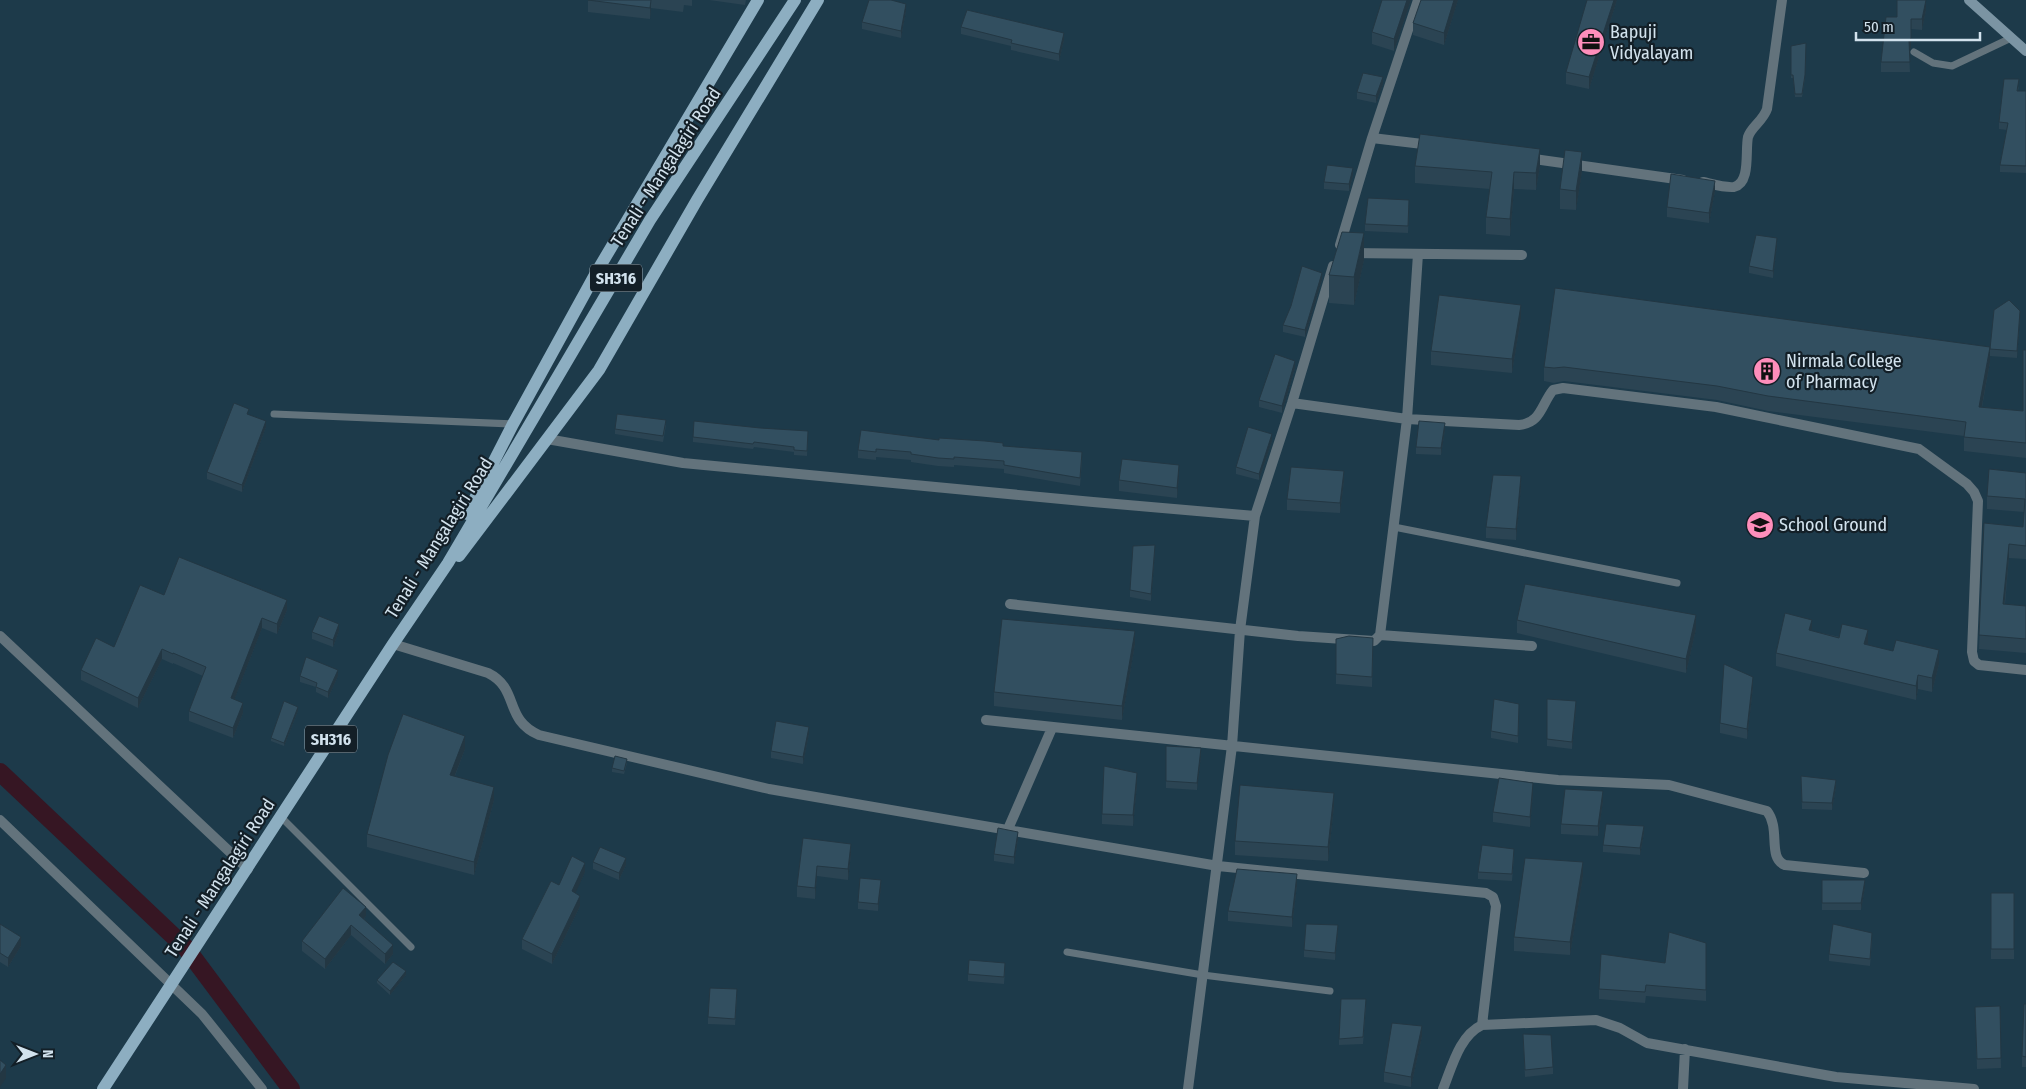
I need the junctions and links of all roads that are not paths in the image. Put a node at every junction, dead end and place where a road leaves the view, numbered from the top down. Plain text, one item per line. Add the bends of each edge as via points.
1 (758, 0) edge
2 (796, 0) edge
3 (818, 0) edge
4 (1418, 0) edge
5 (1782, 0) edge
6 (1969, 0) edge
7 (2011, 38) junction
8 (2026, 51) edge
9 (1914, 52) dead end
10 (1372, 138) junction
11 (1439, 146) edge
12 (1515, 156) edge
13 (1337, 252) junction
14 (1418, 254) junction
15 (1522, 255) dead end
16 (1292, 403) junction
17 (274, 414) dead end
18 (1406, 419) junction
19 (514, 424) junction
20 (547, 439) junction
21 (1255, 516) junction
22 (1394, 527) junction
23 (1677, 583) dead end
24 (428, 592) junction
25 (420, 603) junction
26 (1010, 604) dead end
27 (1240, 630) junction
28 (1380, 635) junction
29 (0, 636) edge
30 (393, 644) junction
31 (1532, 646) dead end
32 (2026, 670) edge
33 (986, 720) dead end
34 (1052, 728) junction
35 (1232, 746) junction
36 (281, 816) junction
37 (0, 820) edge
38 (1008, 830) junction
39 (1218, 866) junction
40 (248, 869) junction
41 (1864, 873) dead end
42 (411, 947) dead end
43 (1067, 952) dead end
44 (1204, 975) junction
45 (172, 982) junction
46 (1330, 991) dead end
47 (1482, 1025) junction
48 (1685, 1049) junction
49 (103, 1089) edge
50 (262, 1089) edge
51 (1188, 1089) edge
52 (1443, 1089) edge
53 (1683, 1089) edge
54 (1974, 1089) edge

1 - 19 main road via 596,273
2 - 24 main road, Tenali - Mangalagiri Road / SH316 via 650,220
3 - 20 main road via 599,370
4 - 10 street
5 - 12 street via 1767,109 1764,118 1748,136 1741,184 1733,187
6 - 7 street
7 - 8 street
7 - 9 lane via 1952,66 1933,63
10 - 11 street
10 - 13 street
13 - 14 street
13 - 16 street
14 - 15 street
14 - 18 street
16 - 18 street
16 - 21 street
17 - 19 lane
18 - 22 street
18 - 32 street via 1529,424 1537,418 1553,390 1563,388 1716,407 1919,449 1968,484 1978,501 1974,661 1980,665
19 - 24 main road
20 - 21 street via 683,463
20 - 25 main road
21 - 27 street
22 - 23 lane
22 - 28 street
24 - 25 main road, Tenali - Mangalagiri Road / SH316
25 - 30 main road, Tenali - Mangalagiri Road / SH316
26 - 27 street
27 - 28 street via 1374,641
27 - 35 street
28 - 31 street
29 - 40 street
30 - 36 main road, Tenali - Mangalagiri Road / SH316
30 - 38 street via 498,678 505,687 516,717 527,730 539,735 769,789
33 - 34 street
34 - 35 street
34 - 38 street
35 - 39 street
35 - 41 street via 1558,780 1669,786 1767,811 1773,819 1779,863
36 - 40 main road, Tenali - Mangalagiri Road / SH316
36 - 42 lane
37 - 45 street
38 - 39 street
39 - 44 street
39 - 47 street via 1493,897 1496,906
40 - 45 main road, Tenali - Mangalagiri Road / SH316
43 - 44 lane
44 - 46 lane
44 - 51 street
45 - 49 main road, Tenali - Mangalagiri Road / SH316
45 - 50 street
47 - 48 street via 1596,1020 1620,1028 1647,1043
47 - 52 street via 1465,1038
48 - 53 street
48 - 54 street via 1836,1077

